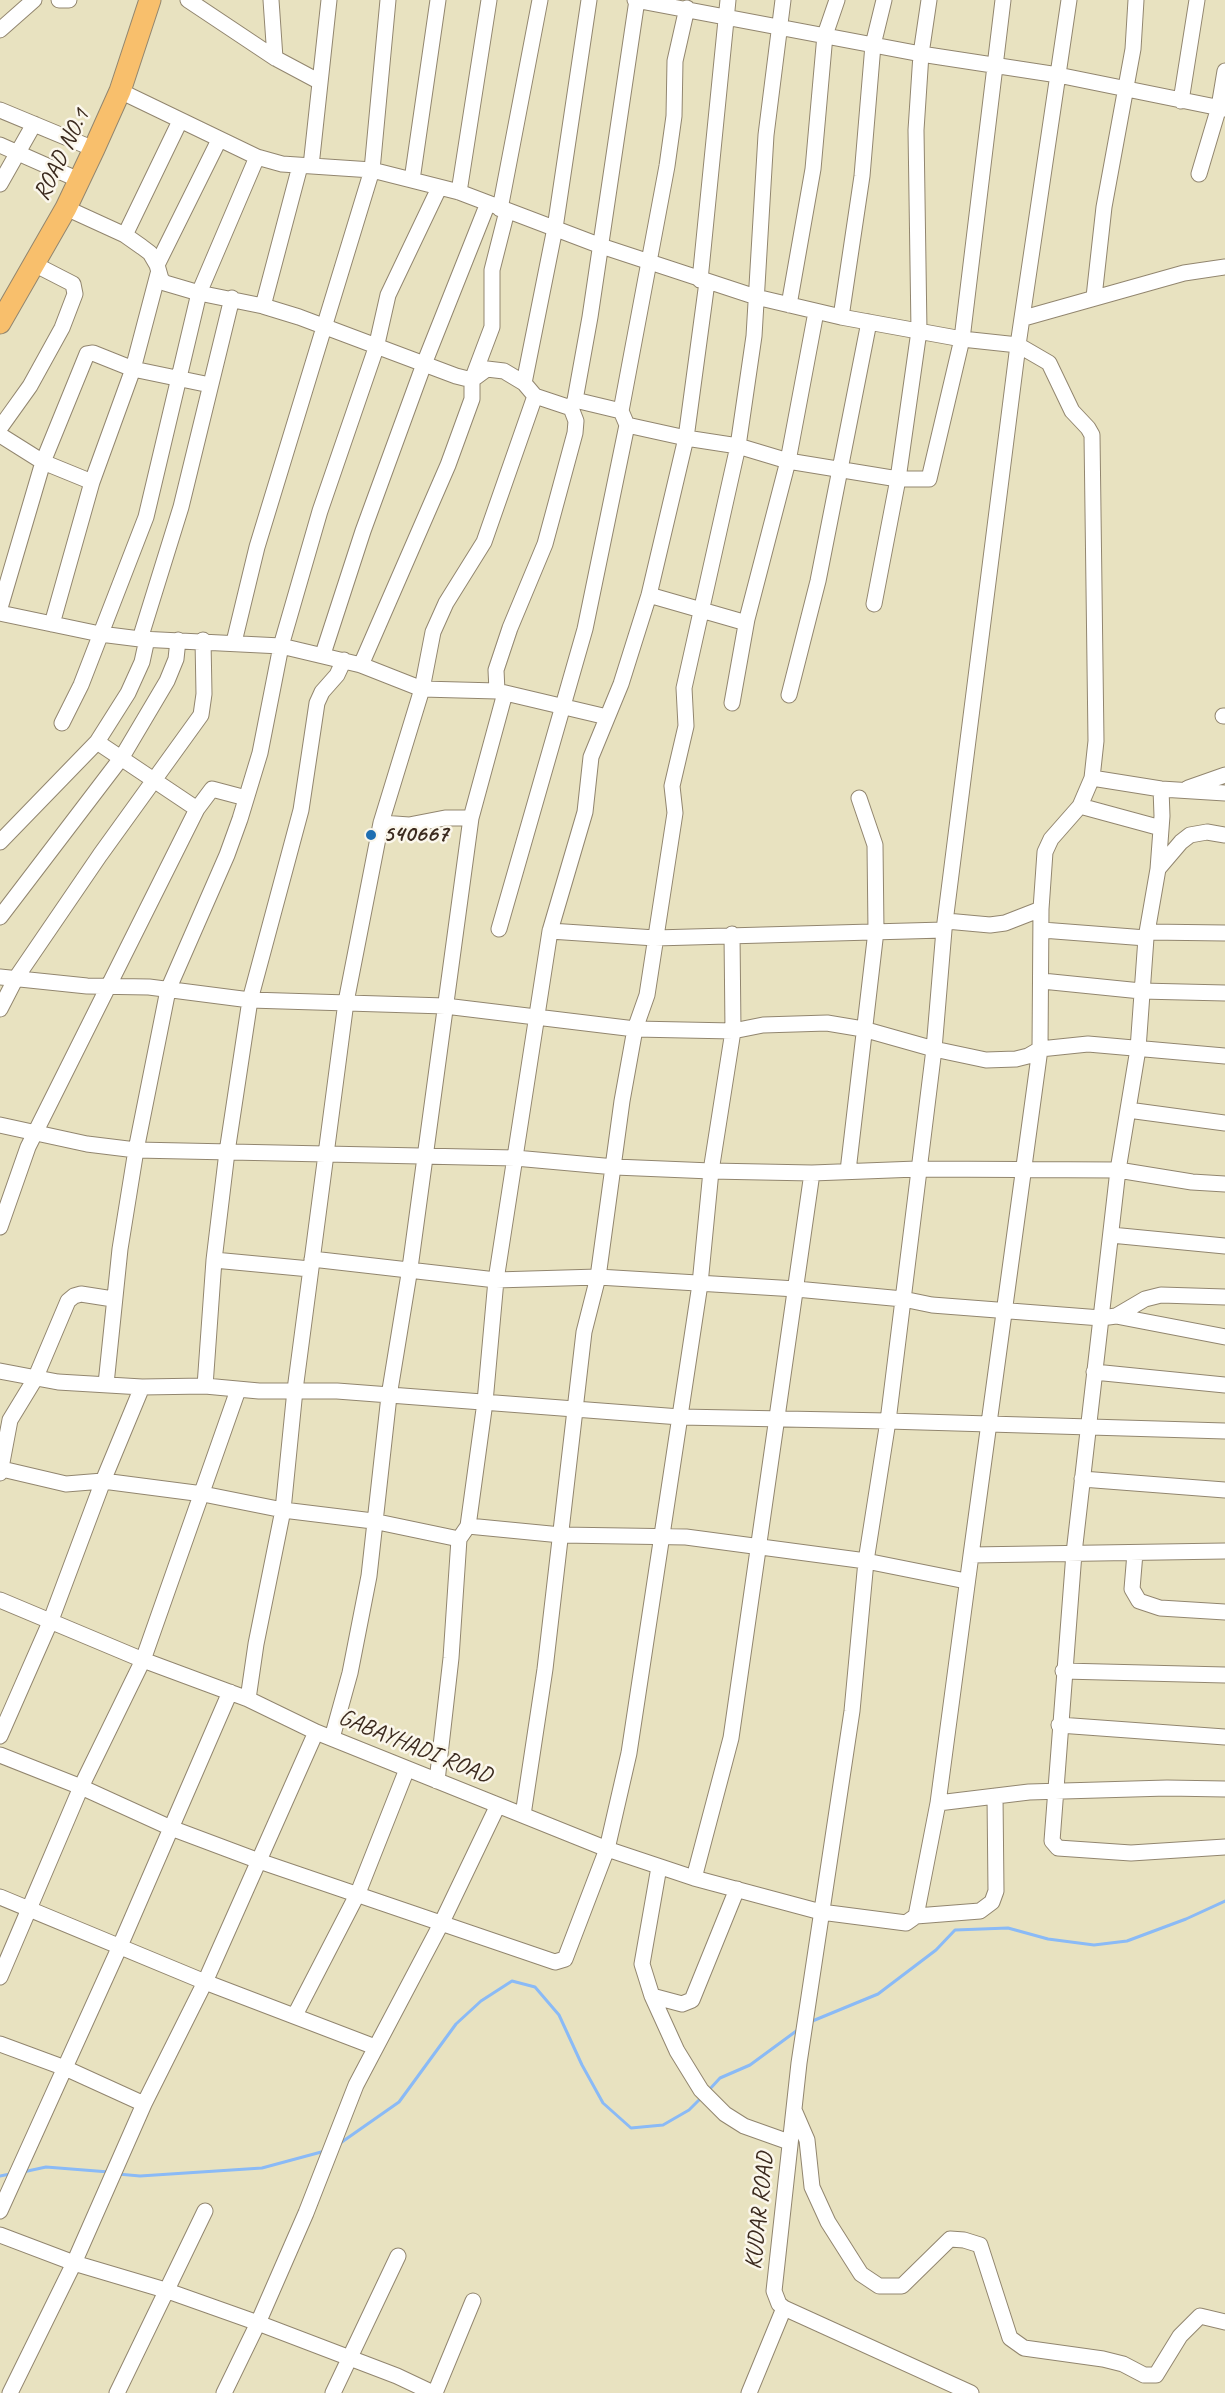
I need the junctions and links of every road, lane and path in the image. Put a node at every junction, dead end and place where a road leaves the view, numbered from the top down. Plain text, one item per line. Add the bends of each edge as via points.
1 (34, 0) edge
2 (59, 0) edge
3 (69, 0) edge
4 (150, 0) edge
5 (188, 0) edge
6 (271, 0) edge
7 (329, 0) edge
8 (388, 0) edge
9 (438, 0) edge
10 (489, 0) edge
11 (540, 0) edge
12 (589, 0) edge
13 (636, 0) edge
14 (783, 0) edge
15 (837, 0) edge
16 (884, 0) edge
17 (928, 0) edge
18 (1003, 0) edge
19 (1069, 0) edge
20 (1136, 0) edge
21 (1197, 0) edge
22 (672, 3) edge
23 (687, 8) junction
24 (727, 8) edge
25 (778, 26) junction
26 (0, 30) edge
27 (825, 35) junction
28 (873, 45) junction
29 (921, 54) junction
30 (275, 58) junction
31 (993, 63) junction
32 (1225, 71) edge
33 (1058, 75) junction
34 (320, 81) junction
35 (1127, 89) junction
36 (120, 91) junction
37 (1181, 101) junction
38 (1222, 108) edge
39 (0, 110) edge
40 (180, 121) junction
41 (34, 124) junction
42 (219, 140) junction
43 (0, 145) edge
44 (94, 148) junction
45 (17, 153) junction
46 (257, 157) junction
47 (305, 166) junction
48 (372, 170) junction
49 (1199, 174) dead end
50 (79, 180) junction
51 (412, 180) junction
52 (0, 184) edge
53 (439, 188) junction
54 (459, 192) junction
55 (66, 208) junction
56 (498, 208) junction
57 (555, 228) junction
58 (124, 235) junction
59 (601, 246) junction
60 (649, 262) junction
61 (34, 264) junction
62 (1225, 267) edge
63 (158, 270) junction
64 (703, 281) junction
65 (199, 293) junction
66 (756, 297) junction
67 (1094, 297) junction
68 (232, 298) junction
69 (789, 305) junction
70 (263, 306) junction
71 (816, 312) junction
72 (841, 317) junction
73 (1024, 318) junction
74 (869, 322) junction
75 (0, 323) edge
76 (325, 328) junction
77 (919, 331) junction
78 (962, 339) junction
79 (1018, 345) junction
80 (376, 348) junction
81 (424, 364) junction
82 (133, 369) junction
83 (179, 378) junction
84 (472, 380) junction
85 (524, 383) junction
86 (210, 385) junction
87 (535, 396) junction
88 (573, 404) junction
89 (624, 418) junction
90 (0, 428) edge
91 (0, 435) edge
92 (686, 438) junction
93 (738, 446) junction
94 (788, 461) junction
95 (43, 462) junction
96 (841, 470) junction
97 (898, 479) junction
98 (92, 482) junction
99 (649, 595) junction
100 (874, 604) dead end
101 (0, 608) edge
102 (702, 609) junction
103 (0, 613) edge
104 (747, 619) junction
105 (52, 624) junction
106 (100, 634) junction
107 (144, 639) junction
108 (178, 640) junction
109 (203, 640) junction
110 (234, 642) junction
111 (281, 646) junction
112 (323, 654) junction
113 (344, 660) junction
114 (361, 665) junction
115 (422, 689) junction
116 (501, 692) junction
117 (789, 695) dead end
118 (732, 703) dead end
119 (563, 706) junction
120 (607, 717) junction
121 (62, 723) dead end
122 (97, 742) junction
123 (122, 757) junction
124 (1225, 775) edge
125 (1092, 778) junction
126 (155, 779) junction
127 (1161, 789) junction
128 (1185, 789) junction
129 (1225, 793) edge
130 (246, 798) junction
131 (859, 798) dead end
132 (1080, 806) junction
133 (197, 809) junction
134 (471, 818) junction
135 (381, 824) junction
136 (1161, 828) junction
137 (1225, 835) edge
138 (0, 842) edge
139 (1158, 868) junction
140 (1041, 909) junction
141 (0, 917) edge
142 (945, 925) junction
143 (499, 929) dead end
144 (1042, 930) junction
145 (550, 931) junction
146 (876, 931) junction
147 (1225, 933) edge
148 (732, 934) junction
149 (1147, 935) junction
150 (655, 938) junction
151 (0, 977) edge
152 (16, 978) junction
153 (1042, 981) junction
154 (109, 987) junction
155 (168, 990) junction
156 (1141, 991) junction
157 (1225, 993) edge
158 (250, 1000) junction
159 (346, 1002) junction
160 (445, 1006) junction
161 (0, 1009) edge
162 (535, 1015) junction
163 (635, 1029) junction
164 (863, 1029) junction
165 (733, 1031) junction
166 (1138, 1048) junction
167 (934, 1049) junction
168 (1040, 1049) junction
169 (1225, 1056) edge
170 (1128, 1110) junction
171 (1225, 1123) edge
172 (0, 1125) edge
173 (35, 1133) junction
174 (136, 1149) junction
175 (227, 1152) junction
176 (324, 1154) junction
177 (426, 1156) junction
178 (515, 1158) junction
179 (615, 1167) junction
180 (917, 1169) junction
181 (1023, 1170) junction
182 (1118, 1170) junction
183 (711, 1171) junction
184 (848, 1171) junction
185 (812, 1173) junction
186 (1225, 1184) edge
187 (0, 1227) edge
188 (1111, 1235) junction
189 (1225, 1246) edge
190 (214, 1260) junction
191 (311, 1264) junction
192 (410, 1268) junction
193 (598, 1277) junction
194 (496, 1280) junction
195 (700, 1284) junction
196 (796, 1289) junction
197 (1225, 1297) edge
198 (113, 1299) junction
199 (903, 1299) junction
200 (1003, 1309) junction
201 (1116, 1316) junction
202 (1101, 1318) junction
203 (1225, 1337) edge
204 (0, 1371) edge
205 (1094, 1372) junction
206 (35, 1379) junction
207 (106, 1384) junction
208 (1225, 1385) edge
209 (205, 1386) junction
210 (142, 1387) junction
211 (238, 1390) junction
212 (295, 1390) junction
213 (389, 1396) junction
214 (485, 1402) junction
215 (573, 1410) junction
216 (680, 1418) junction
217 (888, 1420) junction
218 (778, 1421) junction
219 (990, 1424) junction
220 (1088, 1429) junction
221 (1225, 1431) edge
222 (1, 1471) edge
223 (1082, 1479) junction
224 (103, 1481) junction
225 (1225, 1490) edge
226 (203, 1494) junction
227 (283, 1510) junction
228 (373, 1521) junction
229 (464, 1532) junction
230 (561, 1535) junction
231 (662, 1537) junction
232 (760, 1546) junction
233 (1225, 1551) edge
234 (1074, 1553) junction
235 (1135, 1553) junction
236 (971, 1555) junction
237 (866, 1561) junction
238 (966, 1581) junction
239 (0, 1600) edge
240 (1225, 1612) edge
241 (51, 1620) junction
242 (143, 1660) junction
243 (1063, 1671) junction
244 (1225, 1675) edge
245 (230, 1692) junction
246 (248, 1699) junction
247 (1059, 1725) junction
248 (316, 1732) junction
249 (0, 1736) edge
250 (1225, 1737) edge
251 (332, 1738) junction
252 (0, 1755) edge
253 (407, 1769) junction
254 (436, 1780) junction
255 (81, 1787) junction
256 (1225, 1789) edge
257 (1053, 1793) junction
258 (994, 1796) junction
259 (938, 1803) junction
260 (498, 1805) junction
261 (523, 1815) junction
262 (171, 1828) junction
263 (1225, 1847) edge
264 (607, 1849) junction
265 (259, 1861) junction
266 (659, 1867) junction
267 (694, 1878) junction
268 (737, 1889) junction
269 (358, 1893) junction
270 (0, 1898) edge
271 (30, 1910) junction
272 (821, 1912) junction
273 (916, 1916) junction
274 (442, 1922) junction
275 (120, 1946) junction
276 (0, 1977) edge
277 (205, 1982) junction
278 (652, 1996) junction
279 (295, 2015) junction
280 (0, 2044) edge
281 (375, 2047) junction
282 (65, 2068) junction
283 (144, 2104) junction
284 (794, 2110) junction
285 (789, 2142) junction
286 (0, 2211) edge
287 (205, 2211) dead end
288 (0, 2235) edge
289 (398, 2256) dead end
290 (74, 2263) junction
291 (165, 2290) junction
292 (473, 2301) dead end
293 (784, 2308) junction
294 (1225, 2322) edge
295 (258, 2323) junction
296 (350, 2358) junction
297 (942, 2387) edge
298 (10, 2393) edge
299 (117, 2393) edge
300 (224, 2393) edge
301 (333, 2393) edge
302 (434, 2393) edge
303 (749, 2393) edge
304 (971, 2393) edge

1 - 26 street
2 - 3 street
4 - 36 highway, ROAD NO.1
5 - 30 street
6 - 30 street
7 - 34 street
8 - 48 street
9 - 51 street
10 - 54 street
11 - 56 street
12 - 57 street
13 - 22 street
13 - 59 street
14 - 25 street
15 - 27 street
16 - 28 street
17 - 29 street
18 - 31 street
19 - 33 street, KUDAR ROAD
20 - 35 street
21 - 37 street
22 - 23 street
23 - 24 street
23 - 60 street via 675,61 674,116
24 - 25 street
24 - 64 street
25 - 27 street
25 - 66 street
27 - 28 street
27 - 69 street via 813,169
28 - 29 street
28 - 72 street via 862,176
29 - 31 street
29 - 77 street via 916,130
30 - 34 street
31 - 33 street
31 - 78 street
32 - 38 street
33 - 35 street
33 - 73 street, KUDAR ROAD
34 - 47 street
35 - 37 street
35 - 67 street via 1104,207
36 - 40 street
36 - 44 highway, ROAD NO.1
37 - 38 street
38 - 49 street
39 - 41 street
40 - 42 street
40 - 58 street
41 - 44 street
41 - 45 street
42 - 46 street
42 - 63 street
43 - 45 street
44 - 50 highway, ROAD NO.1
45 - 50 street
45 - 52 street
46 - 47 street
46 - 65 street
47 - 48 street
47 - 70 street
48 - 51 street
48 - 76 street
50 - 55 highway, ROAD NO.1
51 - 53 street
53 - 54 street
53 - 80 street via 393,281
54 - 56 street
55 - 58 street
55 - 61 highway, ROAD NO.1
56 - 57 street
56 - 81 street
56 - 84 street via 492,327
57 - 59 street
57 - 85 street
58 - 63 street via 150,253
59 - 60 street
59 - 88 street
60 - 64 street
60 - 89 street
61 - 75 highway, ROAD NO.1
61 - 90 street via 73,284 75,294 62,328 30,386
62 - 67 street via 1184,273
63 - 65 street via 165,283
63 - 82 street
64 - 66 street
64 - 92 street
65 - 68 street
65 - 83 street
66 - 69 street
66 - 93 street
67 - 73 street
68 - 70 street
68 - 86 street
69 - 71 street
70 - 76 street
71 - 72 street
71 - 94 street
72 - 74 street
73 - 79 street, KUDAR ROAD
74 - 77 street
74 - 96 street
76 - 80 street
76 - 110 street via 256,547
77 - 78 street
77 - 97 street
78 - 79 street
78 - 97 street via 931,476 926,481
79 - 125 street via 1049,363 1072,411 1091,431 1096,741
79 - 142 street, KUDAR ROAD
80 - 81 street
80 - 111 street via 320,511
81 - 84 street
81 - 112 street
82 - 83 street
82 - 95 street via 87,354
82 - 98 street
83 - 86 street
83 - 106 street via 146,517
84 - 85 street via 492,368 511,373
84 - 114 street via 472,399 448,465
85 - 87 street
86 - 107 street
87 - 88 street
87 - 115 street via 484,542 433,632
88 - 89 street
88 - 116 street via 575,433 545,544 496,670
89 - 92 street
89 - 119 street via 585,629
91 - 95 street
92 - 93 street
92 - 99 street
93 - 94 street
93 - 102 street
94 - 96 street
94 - 104 street
95 - 98 street
95 - 101 street
96 - 97 street
96 - 117 street via 814,601
97 - 100 street
98 - 105 street
99 - 102 street
99 - 120 street
102 - 104 street via 743,622
102 - 150 street via 684,688 686,726 672,786 675,813
103 - 105 street
104 - 118 street
105 - 106 street
106 - 107 street
106 - 121 street
107 - 108 street
107 - 122 street via 142,662 128,693
108 - 109 street
108 - 123 street via 167,681
109 - 110 street
109 - 126 street via 201,715
110 - 111 street
111 - 112 street
111 - 130 street via 260,753
112 - 113 street
113 - 114 street
113 - 158 street via 317,703 301,810
114 - 115 street
115 - 116 street
115 - 135 street
116 - 119 street
116 - 134 street
119 - 120 street
119 - 143 street
120 - 145 street via 591,757 585,812
122 - 123 street
122 - 138 street
123 - 126 street
123 - 141 street
124 - 128 street
125 - 127 street
125 - 132 street
126 - 133 street
126 - 152 street
127 - 128 street
127 - 136 street
128 - 129 street
130 - 133 street via 213,789
130 - 155 street via 227,855
131 - 146 street via 875,845
132 - 136 street
132 - 140 street via 1051,839 1045,852
133 - 154 street
134 - 135 street
134 - 160 street
135 - 159 street
136 - 139 street
137 - 139 street via 1190,835
139 - 149 street
140 - 142 street via 1005,923
140 - 144 street
142 - 146 street
142 - 167 street, KUDAR ROAD
144 - 149 street
144 - 153 street
145 - 150 street
145 - 162 street
146 - 148 street
146 - 164 street
147 - 149 street
148 - 150 street
148 - 165 street
149 - 156 street
150 - 163 street via 647,995
151 - 152 street
152 - 154 street
152 - 161 street
153 - 156 street
153 - 168 street
154 - 155 street
154 - 173 street
155 - 158 street
155 - 174 street
156 - 157 street
156 - 166 street
158 - 159 street
158 - 175 street
159 - 160 street
159 - 176 street
160 - 162 street
160 - 177 street
162 - 163 street
162 - 178 street
163 - 165 street
163 - 179 street
164 - 165 street via 796,1023
164 - 167 street
164 - 184 street
165 - 183 street
166 - 168 street via 1088,1044
166 - 169 street
166 - 170 street
167 - 168 street via 1001,1060 1028,1056
167 - 180 street, KUDAR ROAD
168 - 181 street
170 - 171 street
170 - 182 street
172 - 173 street
173 - 174 street
173 - 187 street
174 - 175 street
174 - 198 street
175 - 176 street
175 - 190 street
176 - 177 street
176 - 191 street
177 - 178 street
177 - 192 street
178 - 179 street
178 - 194 street
179 - 183 street
179 - 193 street
180 - 181 street
180 - 184 street
180 - 199 street, KUDAR ROAD
181 - 182 street
181 - 200 street
182 - 186 street
182 - 188 street
183 - 185 street
183 - 195 street
184 - 185 street
185 - 196 street
188 - 189 street
188 - 202 street
190 - 191 street
190 - 209 street
191 - 192 street
191 - 212 street
192 - 194 street
192 - 213 street
193 - 194 street
193 - 195 street
193 - 215 street via 584,1332
194 - 214 street
195 - 196 street
195 - 216 street
196 - 199 street
196 - 218 street
197 - 201 street via 1161,1295 1145,1299
198 - 206 street via 81,1294 68,1301
198 - 207 street
199 - 200 street via 932,1305
199 - 217 street, KUDAR ROAD
200 - 202 street
200 - 219 street
201 - 202 street
201 - 203 street
202 - 205 street
204 - 206 street
205 - 208 street
205 - 220 street
206 - 207 street
206 - 222 street via 10,1420
207 - 210 street
209 - 210 street
209 - 211 street
210 - 224 street
211 - 212 street
211 - 226 street
212 - 213 street
212 - 227 street
213 - 214 street
213 - 228 street
214 - 215 street
214 - 229 street
215 - 216 street
215 - 230 street
216 - 218 street
216 - 231 street
217 - 218 street
217 - 219 street
217 - 237 street, KUDAR ROAD
218 - 232 street
219 - 220 street
219 - 236 street
220 - 221 street
220 - 223 street
222 - 224 street via 66,1484
223 - 225 street
223 - 234 street
224 - 226 street
224 - 241 street
226 - 227 street
226 - 242 street
227 - 228 street
227 - 246 street
228 - 229 street
228 - 251 street via 362,1612
229 - 230 street
229 - 254 street
230 - 231 street
230 - 261 street
231 - 232 street
231 - 264 street via 629,1753
232 - 237 street
232 - 267 street via 731,1738
233 - 235 street
234 - 235 street
234 - 236 street
234 - 243 street
235 - 240 street via 1132,1590 1139,1601 1160,1608
236 - 238 street
237 - 238 street
237 - 272 street, KUDAR ROAD via 852,1711
238 - 259 street
239 - 241 street, GABAYHADI ROAD
241 - 242 street, GABAYHADI ROAD
241 - 249 street
242 - 245 street, GABAYHADI ROAD
242 - 255 street
243 - 244 street
243 - 247 street
245 - 246 street, GABAYHADI ROAD
245 - 262 street
246 - 248 street, GABAYHADI ROAD
247 - 250 street
247 - 257 street
248 - 251 street, GABAYHADI ROAD
248 - 265 street
251 - 253 street, GABAYHADI ROAD
252 - 255 street
253 - 254 street, GABAYHADI ROAD
253 - 269 street
254 - 260 street, GABAYHADI ROAD
255 - 262 street
255 - 271 street
256 - 257 street
257 - 258 street
257 - 263 street via 1052,1841 1058,1848 1131,1852
258 - 259 street
258 - 273 street, GABAYHADI ROAD via 996,1891 992,1902 980,1911
259 - 273 street
260 - 261 street, GABAYHADI ROAD
260 - 274 street
261 - 264 street, GABAYHADI ROAD
262 - 265 street
262 - 275 street
264 - 266 street, GABAYHADI ROAD
264 - 274 street via 561,1961
265 - 269 street
265 - 277 street
266 - 267 street, GABAYHADI ROAD
266 - 278 street via 642,1964
267 - 268 street, GABAYHADI ROAD
268 - 272 street, GABAYHADI ROAD
268 - 278 street via 692,2000 682,2004
269 - 274 street
269 - 279 street
270 - 271 street
271 - 275 street
271 - 276 street
272 - 273 street, GABAYHADI ROAD via 906,1923
272 - 284 street, KUDAR ROAD
274 - 281 street
275 - 277 street
275 - 282 street
277 - 279 street
277 - 283 street
278 - 285 street via 677,2052 700,2090 744,2126
279 - 281 street
280 - 282 street
281 - 295 street
282 - 283 street
282 - 286 street
283 - 290 street
284 - 285 street, KUDAR ROAD
284 - 294 street via 807,2140 812,2187 828,2222 861,2274 879,2286 902,2286 950,2239 980,2245 1010,2338 1024,2348 1103,2359 1144,2375 1156,2375 1180,2336 1200,2316
285 - 293 street, KUDAR ROAD via 774,2291
287 - 291 street
288 - 290 street
289 - 296 street
290 - 291 street
290 - 298 street
291 - 295 street
291 - 299 street
292 - 302 street
293 - 297 street
293 - 303 street
295 - 296 street
295 - 300 street
296 - 301 street
296 - 302 street
297 - 304 street

